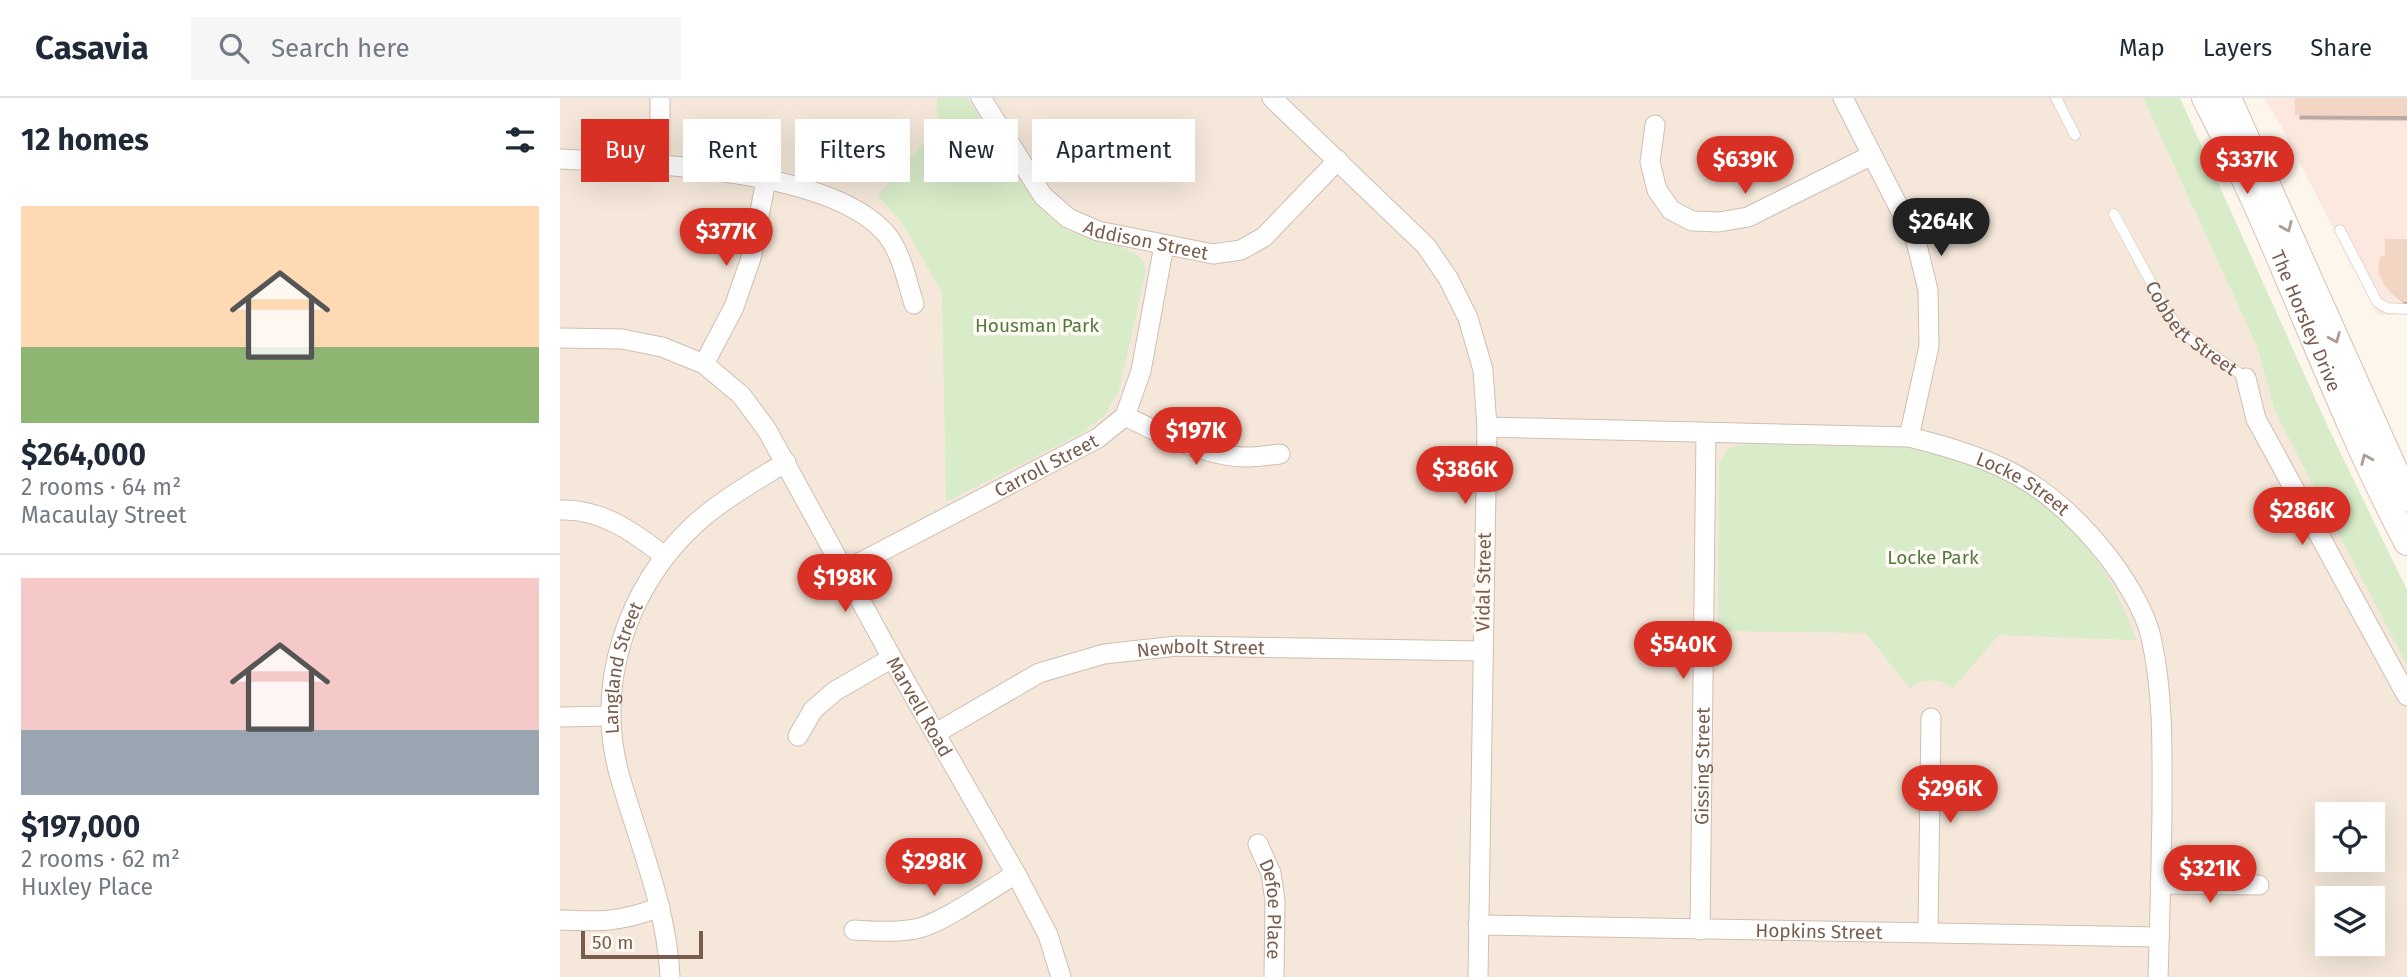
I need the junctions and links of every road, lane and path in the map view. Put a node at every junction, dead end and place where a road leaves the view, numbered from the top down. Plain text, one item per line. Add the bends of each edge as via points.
1 (660, 98) edge
2 (981, 98) edge
3 (1272, 98) edge
4 (1843, 98) edge
5 (2056, 98) edge
6 (2205, 98) edge
7 (2228, 98) edge
8 (660, 119) edge
9 (1655, 125) dead end
10 (2075, 135) dead end
11 (1872, 155) junction
12 (560, 159) edge
13 (581, 160) edge
14 (1338, 160) junction
15 (766, 182) edge
16 (774, 182) edge
17 (2114, 214) dead end
18 (2340, 230) dead end
19 (1164, 245) junction
20 (914, 304) dead end
21 (2407, 309) edge
22 (560, 338) edge
23 (704, 363) junction
24 (2246, 378) joint
25 (1125, 415) junction
26 (1487, 427) junction
27 (1706, 433) junction
28 (1909, 437) junction
29 (1280, 454) dead end
30 (786, 462) junction
31 (2407, 498) edge
32 (560, 510) edge
33 (2407, 542) edge
34 (664, 556) junction
35 (844, 571) junction
36 (1482, 650) junction
37 (892, 658) junction
38 (2407, 696) edge
39 (609, 716) junction
40 (560, 717) edge
41 (1931, 718) dead end
42 (936, 733) junction
43 (798, 736) dead end
44 (1258, 844) dead end
45 (1016, 874) junction
46 (2161, 884) junction
47 (2259, 885) dead end
48 (660, 906) junction
49 (560, 920) edge
50 (1478, 925) junction
51 (854, 930) dead end
52 (1700, 930) junction
53 (1928, 932) junction
54 (2159, 937) junction
55 (670, 977) edge
56 (1060, 977) edge
57 (1274, 977) edge
58 (1478, 977) edge
59 (2158, 977) edge

1 - 8 street
2 - 19 street, Addison Street via 1043,196 1068,218 1098,231
3 - 14 street, Vidal Street
4 - 11 street
5 - 10 lane
33 -> 6 main road, The Horsley Drive
7 -> 31 main road, The Horsley Drive
9 - 11 street via 1650,162 1657,190 1671,211 1692,221 1748,217
11 - 28 street via 1916,241 1928,290 1929,346
12 - 13 street
14 - 19 street, Addison Street via 1264,237 1241,250 1213,254
14 - 26 street, Vidal Street via 1426,246 1448,278 1468,318 1483,370
15 - 23 street via 751,258 734,307
16 - 20 street via 821,193 861,211 887,236
17 - 24 lane, Cobbett Street via 2181,332
18 - 21 lane via 2377,302 2387,308
19 - 25 street via 1141,371
22 - 23 street, Marvell Road via 622,339 662,347
23 - 30 street, Marvell Road via 741,395
24 - 38 street, Cobbett Street via 2256,419
25 - 29 street via 1155,432 1212,452 1246,457
25 - 35 street, Carroll Street via 1097,438
26 - 27 street, Locke Street
26 - 36 street, Vidal Street
27 - 28 street, Locke Street
27 - 52 street, Gissing Street
28 - 46 street, Locke Street via 1959,450 2016,474 2056,500 2088,530 2125,579 2151,635 2163,713
30 - 34 street, Langland Street via 726,499
30 - 35 street, Marvell Road
32 - 34 street via 601,516 632,531
34 - 39 street, Langland Street via 631,612 614,666
35 - 37 street, Marvell Road
36 - 42 street, Newbolt Street via 1177,646 1104,653 1040,673
36 - 50 street, Vidal Street
37 - 42 street, Marvell Road
37 - 43 street via 835,691 813,710
39 - 40 street
39 - 48 street, Langland Street via 619,773
41 - 53 street
42 - 45 street, Marvell Road
44 - 57 street, Defoe Place via 1271,873 1275,901
45 - 51 street via 920,928
45 - 56 street, Marvell Road via 1048,935
46 - 47 street
46 - 54 street, Locke Street
48 - 49 street via 632,918
48 - 55 street, Langland Street
50 - 52 street, Hopkins Street
50 - 58 street, Vidal Street
52 - 53 street, Hopkins Street
53 - 54 street, Hopkins Street
54 - 59 street, Locke Street

